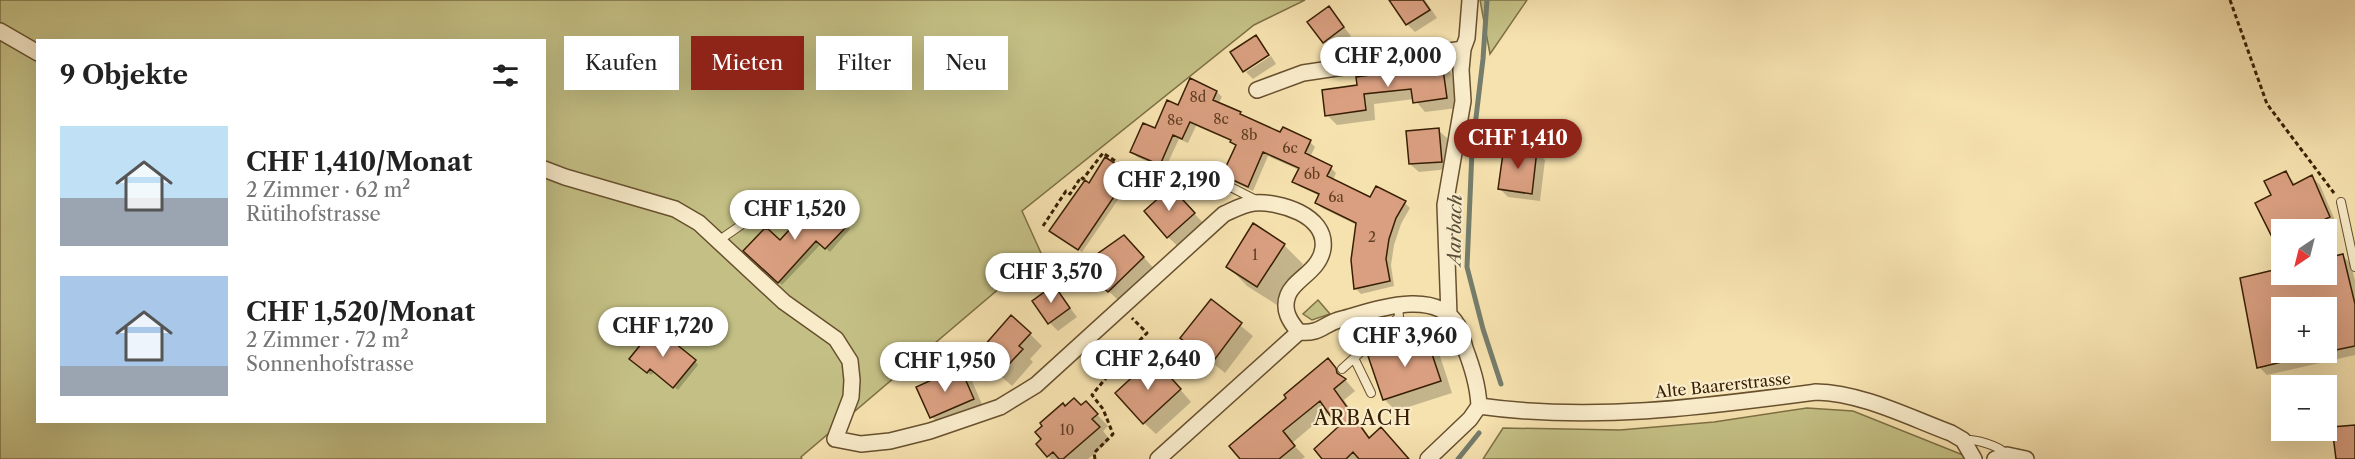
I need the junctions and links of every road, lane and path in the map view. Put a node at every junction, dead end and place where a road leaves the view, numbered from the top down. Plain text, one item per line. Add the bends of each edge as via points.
1 (1470, 0) edge
2 (2230, 0) edge
3 (0, 31) edge
4 (1463, 49) junction
5 (36, 52) edge
6 (1257, 90) dead end
7 (1157, 166) dead end
8 (546, 170) edge
9 (1209, 177) dead end
10 (2341, 202) joint
11 (1265, 204) junction
12 (793, 222) dead end
13 (1043, 226) dead end
14 (718, 241) junction
15 (2355, 267) edge
16 (1398, 305) junction
17 (1126, 313) dead end
18 (1449, 315) junction
19 (1299, 332) junction
20 (1354, 358) junction
21 (1342, 369) dead end
22 (1371, 393) dead end
23 (1479, 406) junction
24 (1963, 440) junction
25 (2001, 457) edge
26 (1095, 459) edge
27 (1158, 459) edge
28 (1428, 459) edge
29 (1974, 459) edge
30 (2026, 459) edge

1 - 4 street
2 - 10 path via 2267,104
3 - 5 street
4 - 6 street via 1303,73
4 - 18 street via 1463,101 1445,205
7 - 13 path via 1149,183 1103,153 1070,194 1066,191
8 - 14 street via 675,209 699,223
9 - 11 lane
10 - 15 lane
11 - 14 street via 1253,203 1224,214 1036,385 1000,406 930,430 861,444 835,439 851,397 852,380 850,361 836,339 784,302
11 - 19 street via 1281,205 1305,215 1320,231 1323,248 1315,266 1288,294 1289,321
12 - 14 lane via 744,224
16 - 18 street via 1429,304
16 - 19 street via 1335,321 1313,333
16 - 20 lane via 1399,317
17 - 26 path via 1147,333 1092,395 1113,434 1094,453
18 - 23 street via 1458,326 1475,378
19 - 27 street
20 - 21 lane
20 - 22 lane
23 - 24 street, Alte Baarerstrasse via 1556,414 1630,412 1834,393
23 - 28 street
24 - 25 lane, Alte Baarerstrasse via 2003,450
24 - 29 street
25 - 30 street, Alte Baarerstrasse

